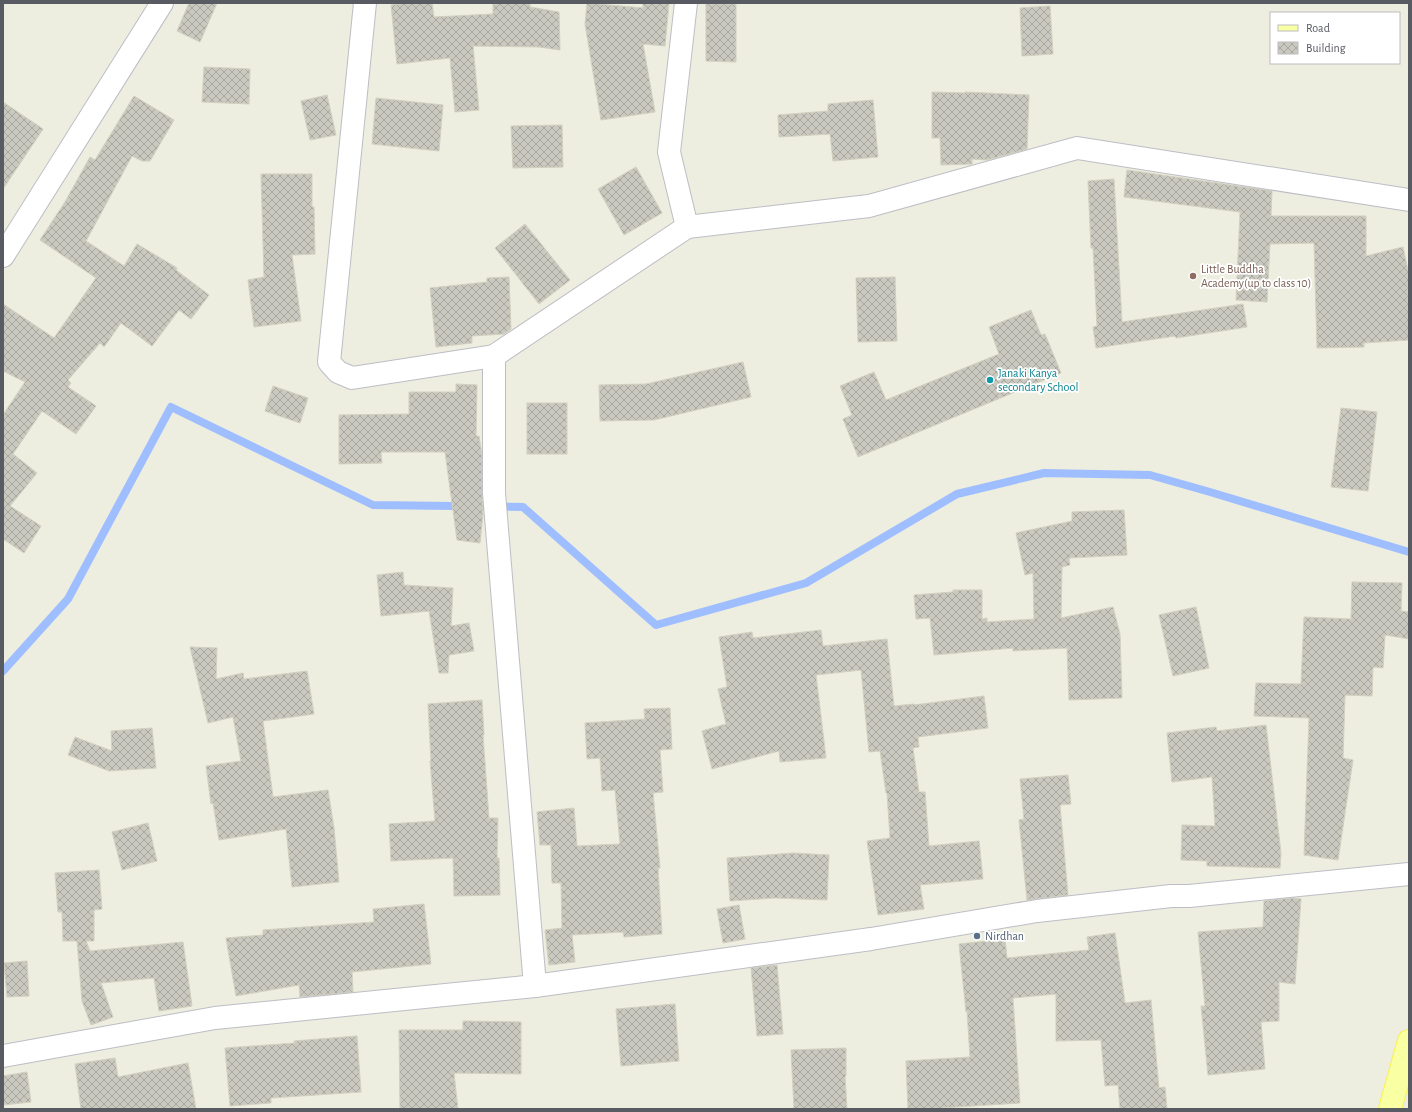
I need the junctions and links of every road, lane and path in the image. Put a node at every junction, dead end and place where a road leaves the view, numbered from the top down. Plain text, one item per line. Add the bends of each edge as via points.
1 (162, 3) edge
2 (365, 3) edge
3 (686, 3) edge
4 (1409, 200) edge
5 (686, 227) junction
6 (3, 256) edge
7 (494, 356) junction
8 (1409, 874) edge
9 (536, 986) junction
10 (1409, 1041) edge
11 (3, 1056) edge
12 (1390, 1109) edge

1 - 6 street
2 - 7 street via 329,362 338,372 352,378
3 - 5 street via 669,152
4 - 5 street via 1077,148 868,206
5 - 7 street
7 - 9 street via 494,493
8 - 9 street via 1037,911 871,938
9 - 11 street via 215,1018
10 - 12 main road

